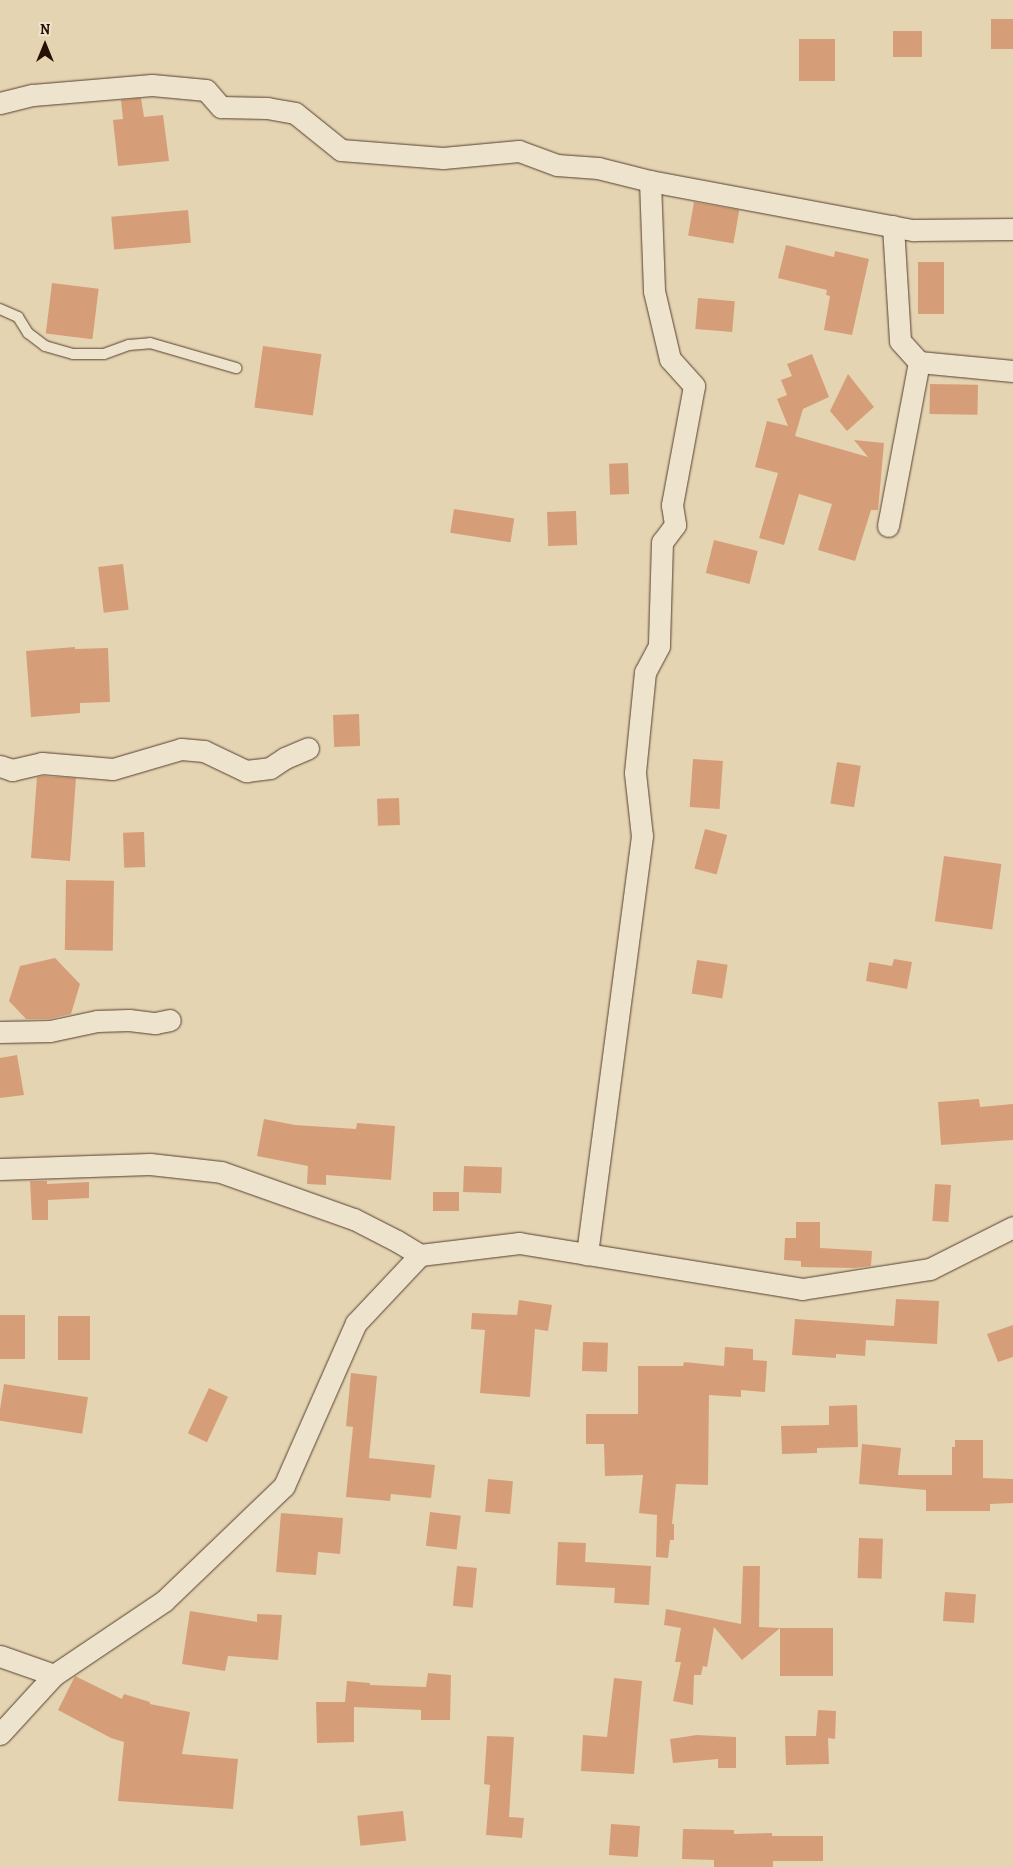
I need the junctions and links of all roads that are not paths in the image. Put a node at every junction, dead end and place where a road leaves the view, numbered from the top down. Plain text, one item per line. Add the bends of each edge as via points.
1 (0, 103) edge
2 (650, 181) junction
3 (893, 226) junction
4 (1013, 229) edge
5 (0, 309) edge
6 (919, 362) junction
7 (236, 368) dead end
8 (1013, 371) edge
9 (888, 526) dead end
10 (308, 748) dead end
11 (0, 766) edge
12 (170, 1020) dead end
13 (0, 1032) edge
14 (0, 1169) edge
15 (1013, 1227) edge
16 (587, 1254) junction
17 (420, 1255) junction
18 (0, 1656) edge
19 (54, 1675) junction
20 (0, 1734) edge

1 - 2 street via 32,95 152,85 206,90 221,106 295,112 341,150 444,158 519,151 557,165 598,168
2 - 3 street
2 - 16 street via 654,291 670,359 694,386 672,505 675,524 662,542 659,646 645,672 635,773 642,836
3 - 4 street via 914,230
3 - 6 street via 900,341
5 - 7 lane via 18,317 28,333 45,346 73,354 104,354 129,345 150,343
6 - 8 street
6 - 9 street
10 - 11 street via 270,768 246,771 204,752 181,749 113,770 42,763 12,770
12 - 13 street via 155,1023 97,1021 50,1031
14 - 17 street via 150,1164 221,1172 354,1218
15 - 16 street via 930,1269 802,1290
16 - 17 street via 519,1243
17 - 19 street via 356,1323 284,1486 164,1601
18 - 19 street
19 - 20 street

